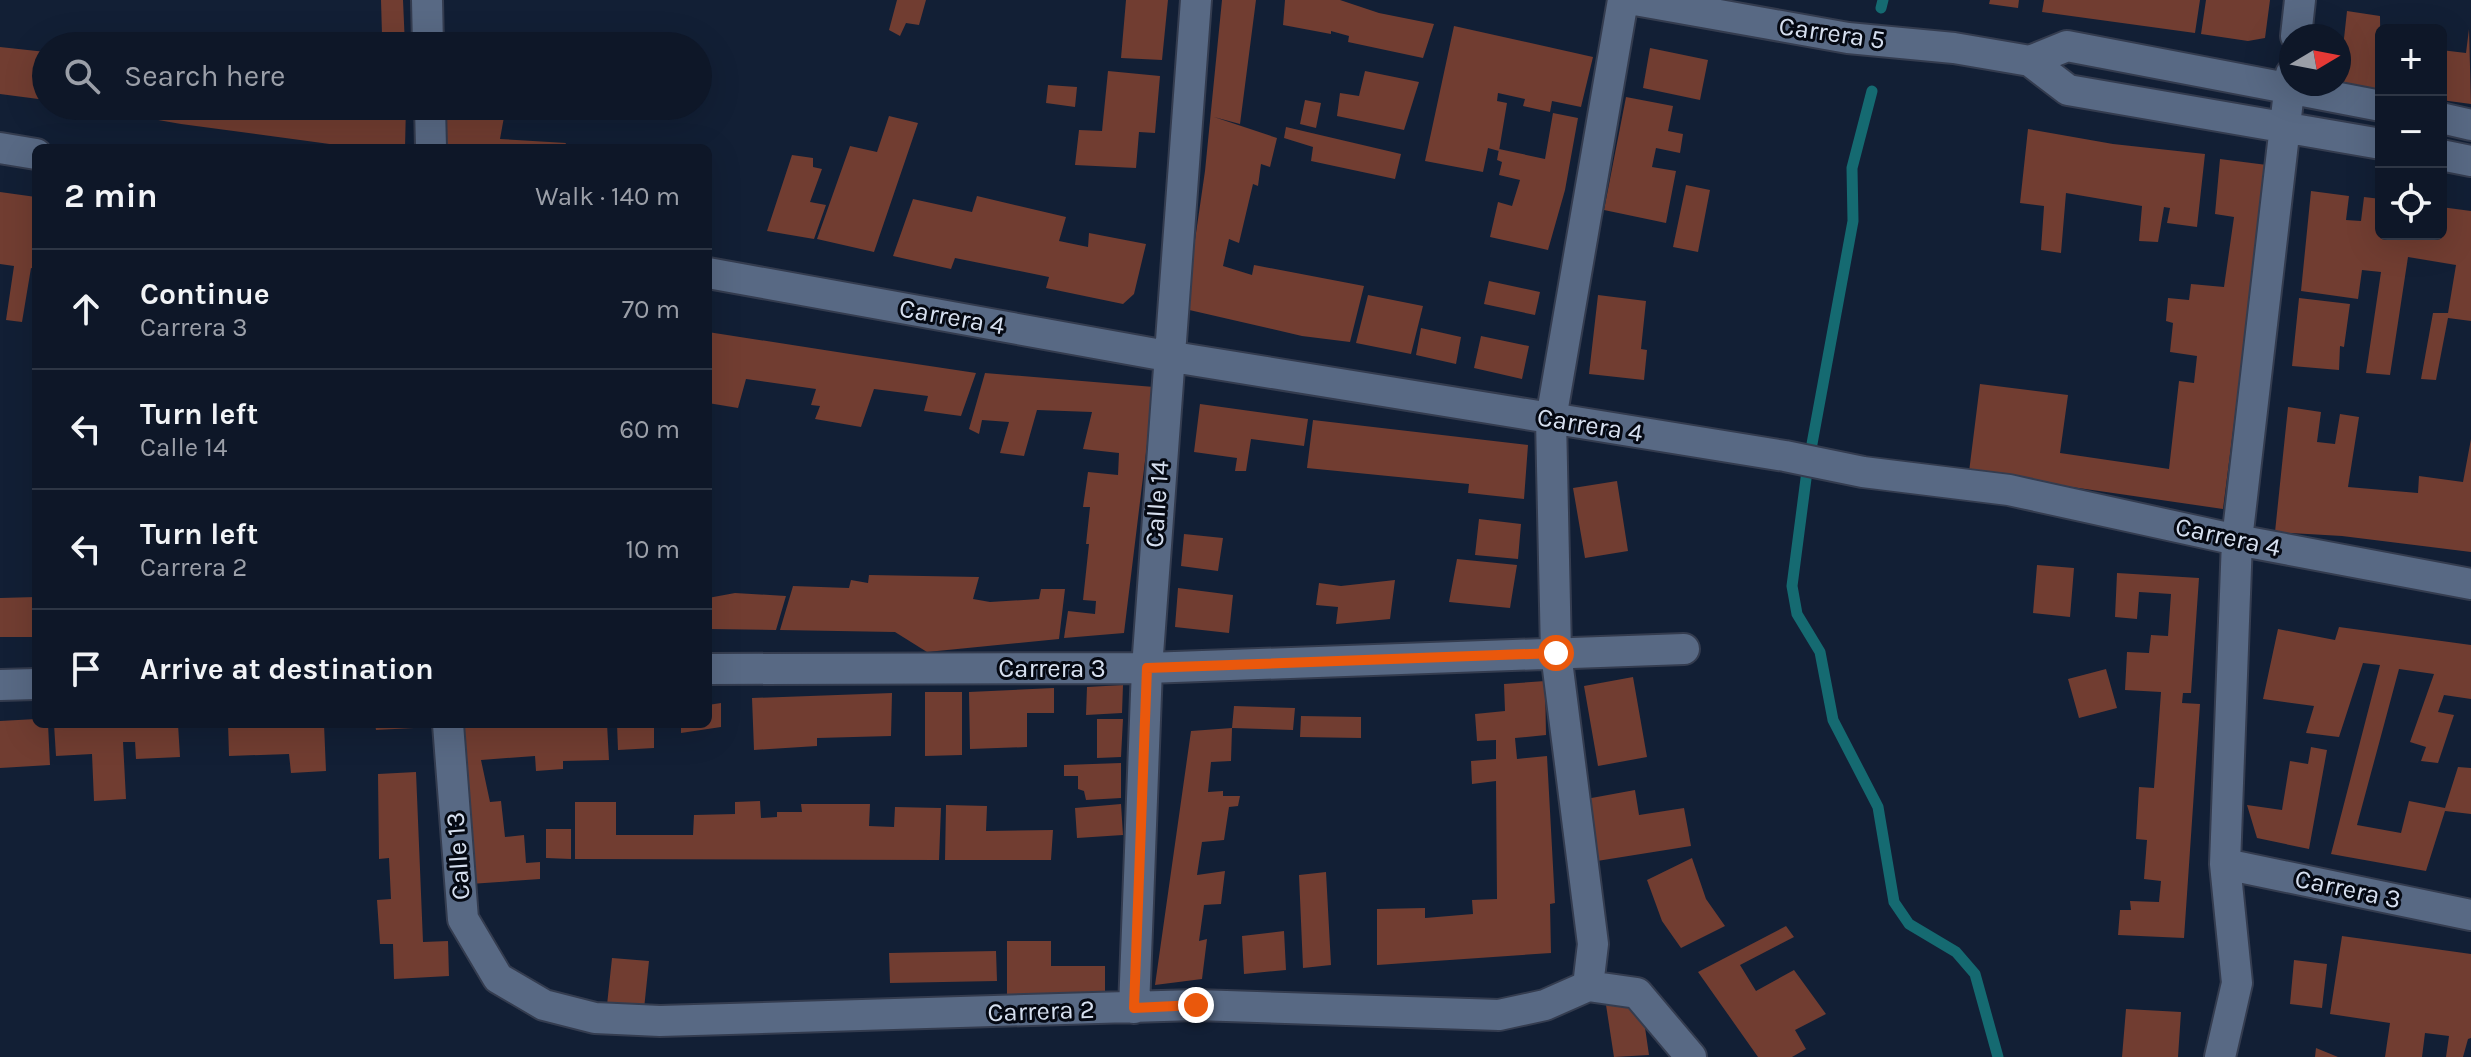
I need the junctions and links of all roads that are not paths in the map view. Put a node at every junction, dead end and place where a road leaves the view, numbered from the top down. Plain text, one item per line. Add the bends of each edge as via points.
1 (427, 0) edge
2 (1196, 0) edge
3 (1623, 0) edge
4 (1635, 0) edge
5 (2300, 0) edge
6 (2297, 24) edge
7 (428, 32) edge
8 (2030, 61) junction
9 (2279, 79) edge
10 (2289, 96) edge
11 (2345, 96) edge
12 (2375, 104) edge
13 (2447, 119) edge
14 (430, 120) edge
15 (2471, 125) edge
16 (2286, 126) junction
17 (2375, 143) edge
18 (431, 144) edge
19 (0, 148) edge
20 (32, 153) edge
21 (2447, 156) edge
22 (2471, 161) edge
23 (712, 274) edge
24 (1167, 356) junction
25 (1551, 419) junction
26 (2237, 540) junction
27 (2471, 584) edge
28 (1684, 649) dead end
29 (1556, 653) junction
30 (1147, 668) junction
31 (712, 669) edge
32 (32, 684) edge
33 (0, 685) edge
34 (448, 728) edge
35 (2225, 864) junction
36 (2471, 915) edge
37 (498, 978) joint
38 (1588, 986) junction
39 (1134, 1008) junction
40 (1691, 1057) edge
41 (2220, 1057) edge

1 - 7 street
2 - 24 street, Calle 14
3 - 25 street
4 - 8 street, Carrera 5 via 1848,38
5 - 6 street
8 - 9 street via 2067,46
8 - 16 street, Carrera 5 via 2068,90
10 - 16 street
11 - 12 street
13 - 15 street
14 - 18 street
16 - 17 street, Carrera 5
16 - 26 street
19 - 20 street
21 - 22 street
23 - 24 street, Carrera 4
24 - 25 street, Carrera 4
24 - 30 street, Calle 14
25 - 26 street, Carrera 4 via 1863,472 2009,490
25 - 29 street
26 - 27 street, Carrera 4
26 - 35 street
28 - 29 street, Carrera 3
29 - 30 street, Carrera 3
29 - 38 street via 1593,944
30 - 31 street, Carrera 3
30 - 39 street, Calle 14
32 - 33 street
34 - 37 street, Calle 13 via 463,919
35 - 36 street, Carrera 3
35 - 41 street via 2237,983
37 - 39 street, Carrera 2 via 544,1005 595,1018 660,1021
38 - 39 street, Carrera 2 via 1545,1005 1499,1015 1196,1005
38 - 40 street via 1637,993

